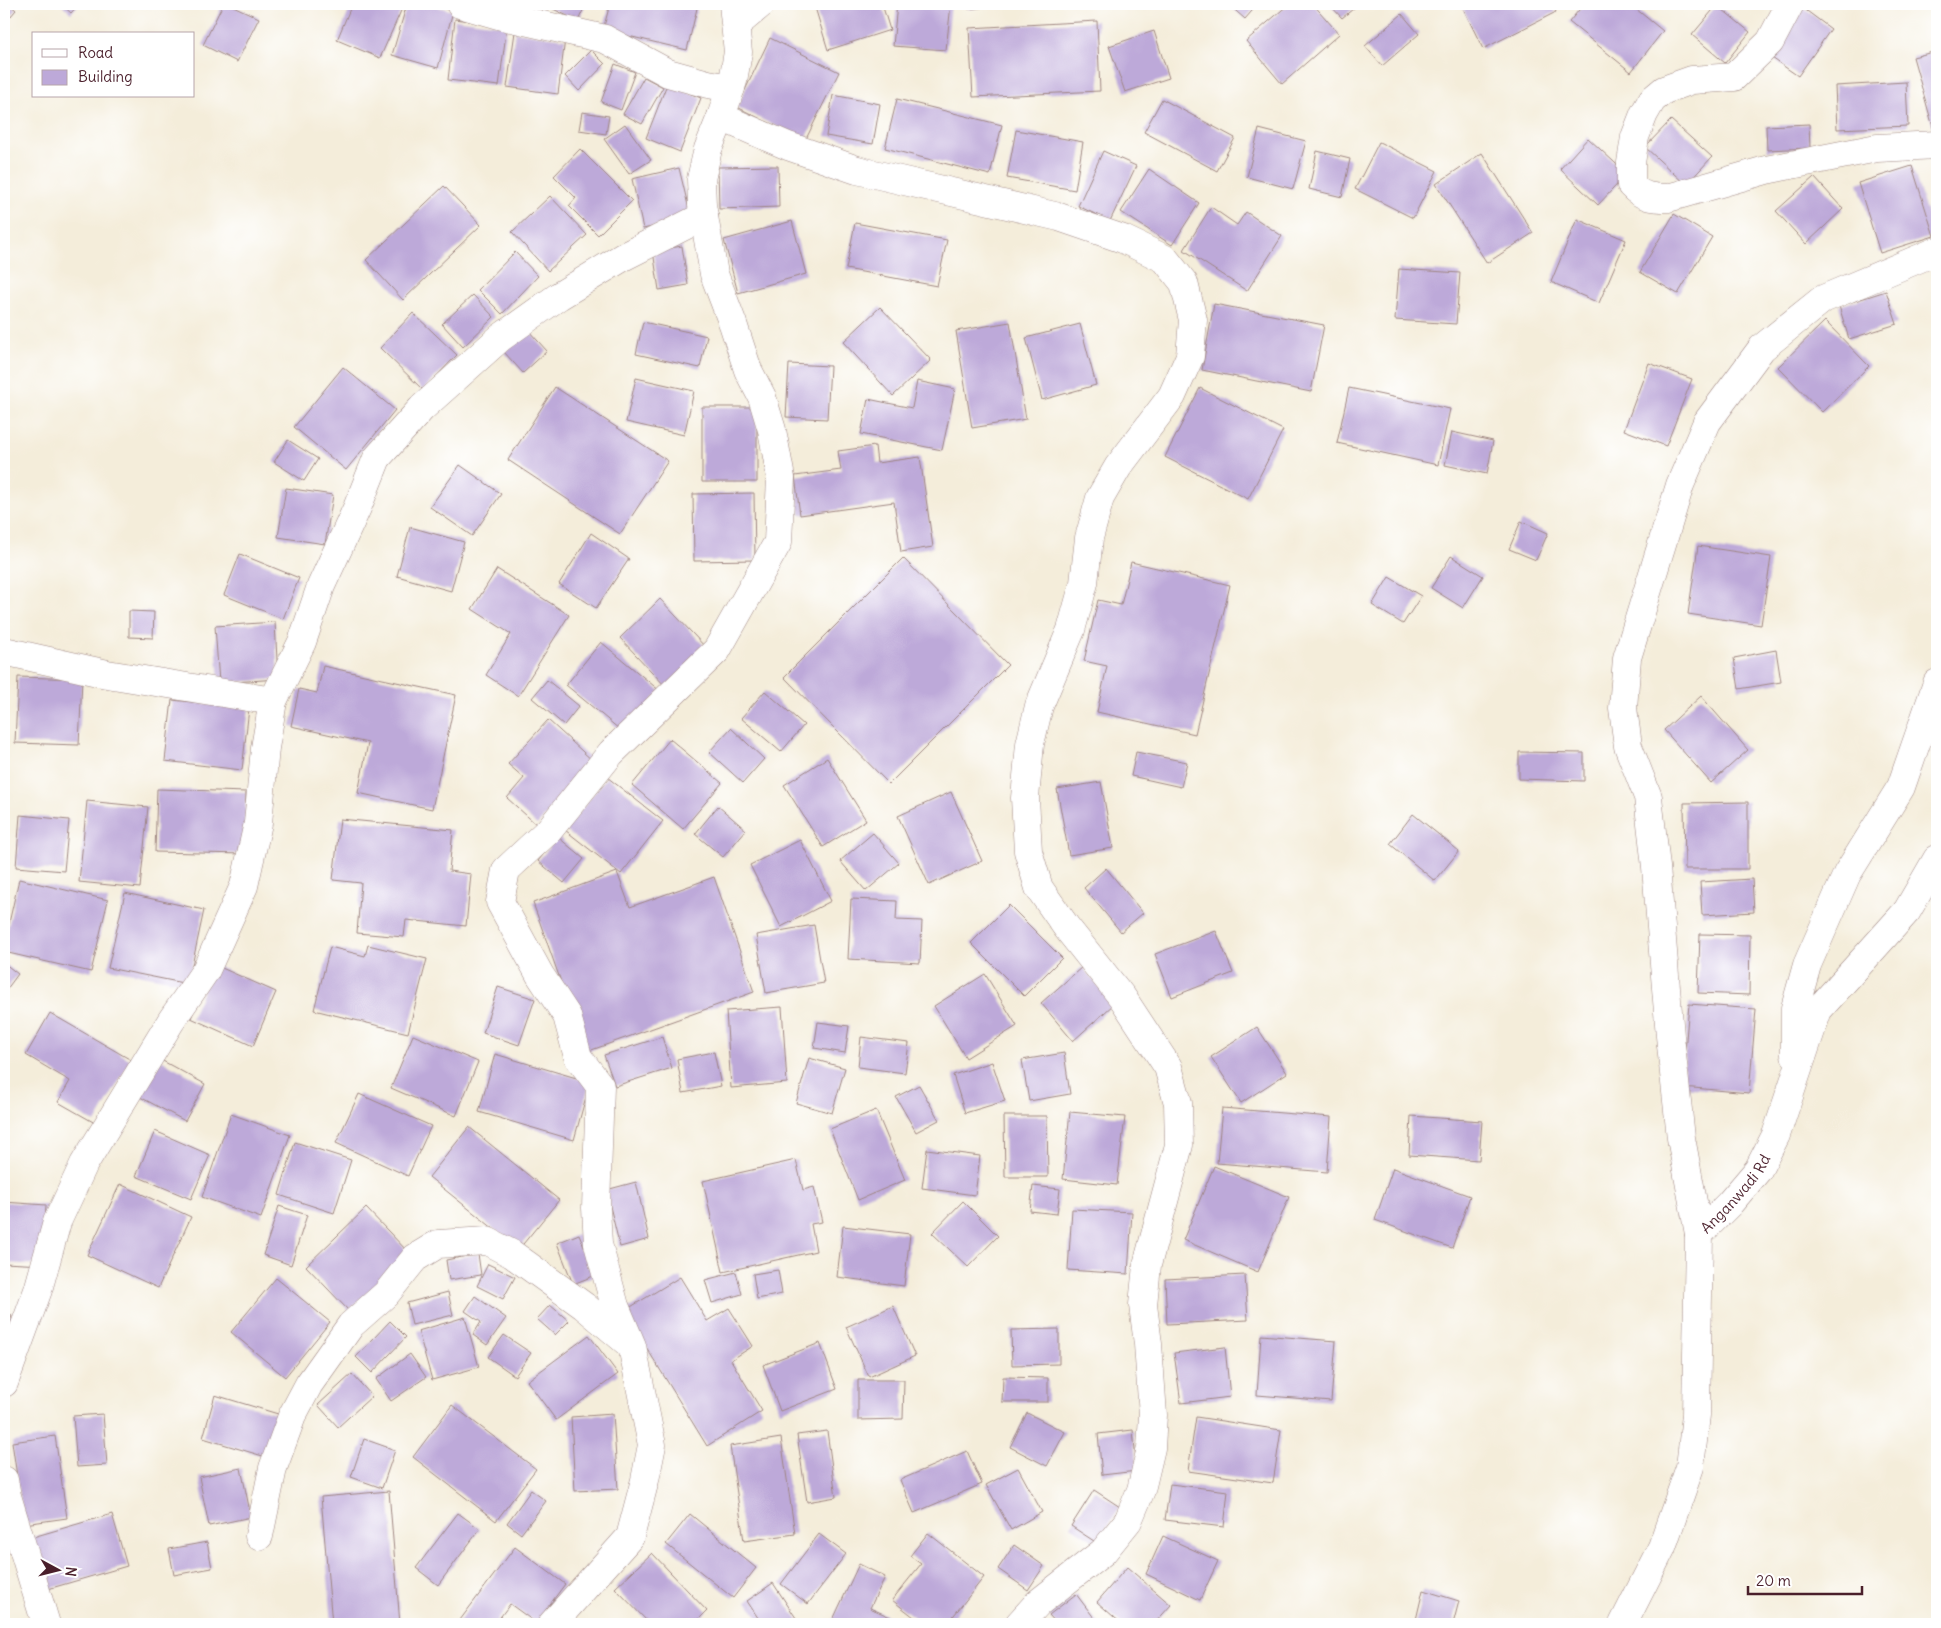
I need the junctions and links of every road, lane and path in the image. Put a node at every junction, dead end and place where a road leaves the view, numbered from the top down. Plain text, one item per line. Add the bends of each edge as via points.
1 (460, 4) edge
2 (762, 4) edge
3 (1790, 4) edge
4 (735, 14) edge
5 (732, 88) junction
6 (722, 117) junction
7 (1937, 145) edge
8 (704, 216) junction
9 (1937, 251) edge
10 (4, 651) edge
11 (1937, 683) edge
12 (273, 701) junction
13 (1937, 859) edge
14 (1795, 1077) junction
15 (1699, 1234) junction
16 (632, 1346) junction
17 (4, 1383) edge
18 (4, 1480) edge
19 (258, 1536) dead end
20 (46, 1624) edge
21 (552, 1624) edge
22 (1019, 1624) edge
23 (1623, 1624) edge

1 - 5 street via 605,39 668,73
2 - 4 street
3 - 7 street via 1770,42 1734,77 1692,80 1664,90 1652,100 1635,137 1631,163 1631,185 1639,194 1668,198 1766,170 1877,148
4 - 5 street via 738,52
5 - 6 street
6 - 8 street via 708,149 701,179
6 - 22 street via 788,146 857,170 1059,217 1123,239 1165,260 1184,283 1193,320 1190,356 1172,396 1118,467 1100,498 1084,583 1071,630 1039,706 1030,744 1025,798 1028,851 1039,888 1122,997 1168,1067 1178,1104 1179,1145 1147,1266 1143,1305 1152,1406 1152,1448 1141,1490 1128,1521 1103,1552 1038,1603
8 - 12 street via 623,257 559,296 500,338 422,408 377,458 322,586 302,642
8 - 16 street via 714,274 772,430 781,478 778,542 717,650 611,753 549,830 506,870 500,902 567,1016 578,1057 600,1086 598,1244 615,1306
9 - 15 street via 1823,299 1762,348 1707,422 1680,485 1627,658 1623,708 1628,746 1648,797 1681,1138
10 - 12 street via 107,674
11 - 14 street via 1900,787 1847,874 1807,965 1795,1008
12 - 17 street via 258,823 244,886 206,970 171,1020 84,1164 58,1222 38,1290
13 - 14 street, Anganwadi Rd via 1907,911 1818,1010
14 - 15 street, Anganwadi Rd via 1776,1135 1758,1170
15 - 23 street, Anganwadi Rd via 1696,1416 1690,1466 1662,1548
16 - 19 street via 584,1306 512,1254 487,1242 438,1244 415,1258 386,1294 351,1325 309,1384 292,1416 273,1468
16 - 21 street via 652,1445 630,1537
18 - 20 street

